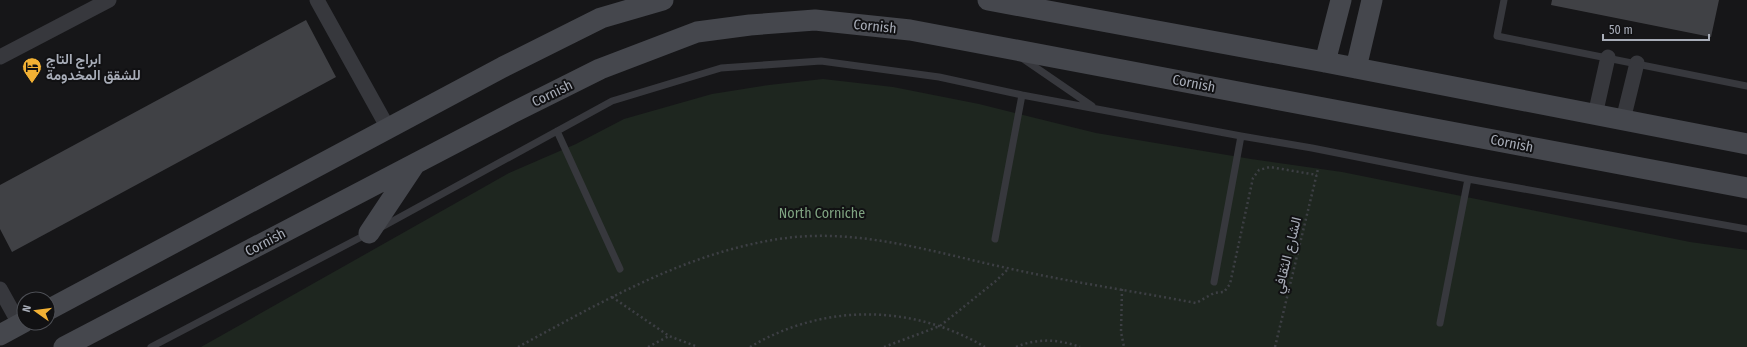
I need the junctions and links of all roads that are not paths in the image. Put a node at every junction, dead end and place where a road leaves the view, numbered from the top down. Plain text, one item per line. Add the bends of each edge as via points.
1 (109, 0) edge
2 (317, 0) edge
3 (663, 0) edge
4 (988, 0) edge
5 (1340, 0) edge
6 (1372, 0) edge
7 (1504, 0) edge
8 (1007, 48) junction
9 (0, 56) edge
10 (1608, 57) junction
11 (1325, 62) junction
12 (1637, 63) junction
13 (1356, 68) junction
14 (1747, 86) edge
15 (1022, 95) junction
16 (1095, 108) junction
17 (1595, 114) junction
18 (1623, 120) junction
19 (388, 128) junction
20 (557, 131) junction
21 (1241, 136) junction
22 (1747, 144) edge
23 (416, 163) junction
24 (1468, 179) junction
25 (1747, 188) edge
26 (1747, 229) edge
27 (369, 234) junction
28 (995, 239) dead end
29 (620, 270) dead end
30 (1214, 282) dead end
31 (0, 289) edge
32 (56, 306) edge
33 (16, 314) edge
34 (1440, 323) dead end
35 (16, 327) edge
36 (0, 335) edge
37 (163, 344) edge
38 (64, 347) edge
39 (151, 347) edge

1 - 9 street
2 - 19 street
3 - 19 main road via 601,18
4 - 11 main road
5 - 11 main road
6 - 13 main road
7 - 10 lane via 1497,36
8 - 16 lane
8 - 23 main road, Cornish via 910,30 815,20 697,32 600,69
8 - 25 main road, Cornish
10 - 12 lane
10 - 17 street
11 - 13 main road
12 - 14 lane
12 - 18 street
13 - 17 main road
15 - 16 lane
15 - 20 lane via 939,77 821,61 721,68 612,101
15 - 28 lane
16 - 21 lane
17 - 18 main road
18 - 22 main road
19 - 32 main road
20 - 27 lane
20 - 29 lane
21 - 24 lane
21 - 30 lane
23 - 27 main road
23 - 38 main road, Cornish
24 - 26 lane
24 - 34 lane
27 - 37 lane
31 - 33 street
35 - 36 main road
37 - 39 lane

